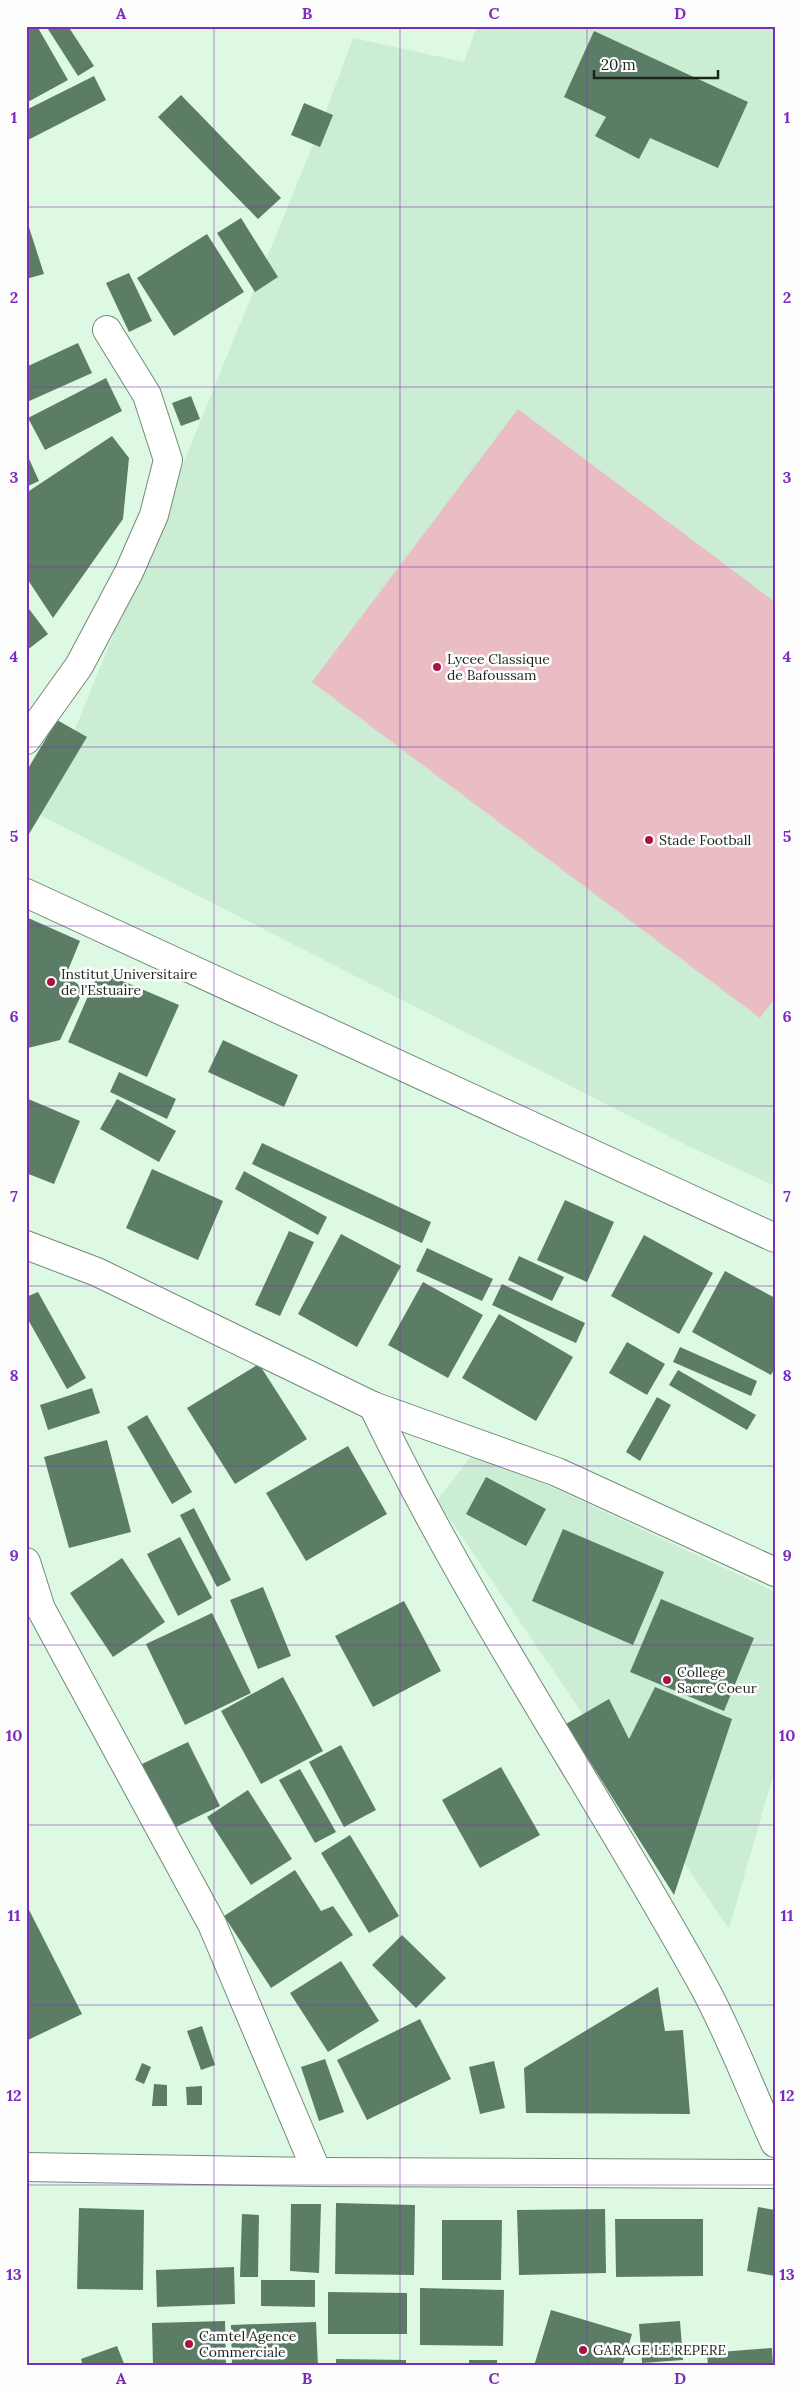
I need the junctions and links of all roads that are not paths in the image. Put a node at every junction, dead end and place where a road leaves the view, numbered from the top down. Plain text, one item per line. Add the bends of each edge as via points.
1 (107, 330) dead end
2 (26, 740) edge
3 (26, 893) edge
4 (775, 1238) edge
5 (26, 1245) edge
6 (373, 1406) junction
7 (26, 1562) edge
8 (775, 1572) edge
9 (775, 2143) edge
10 (26, 2167) edge
11 (317, 2172) junction
12 (775, 2174) edge

1 - 2 street via 147,395 168,460 154,514 129,572 79,666
3 - 4 street
5 - 6 street via 97,1272
6 - 8 street via 557,1472
6 - 9 street via 408,1479 470,1588 704,1987
7 - 11 street via 40,1609 212,1924
10 - 11 street
11 - 12 street

